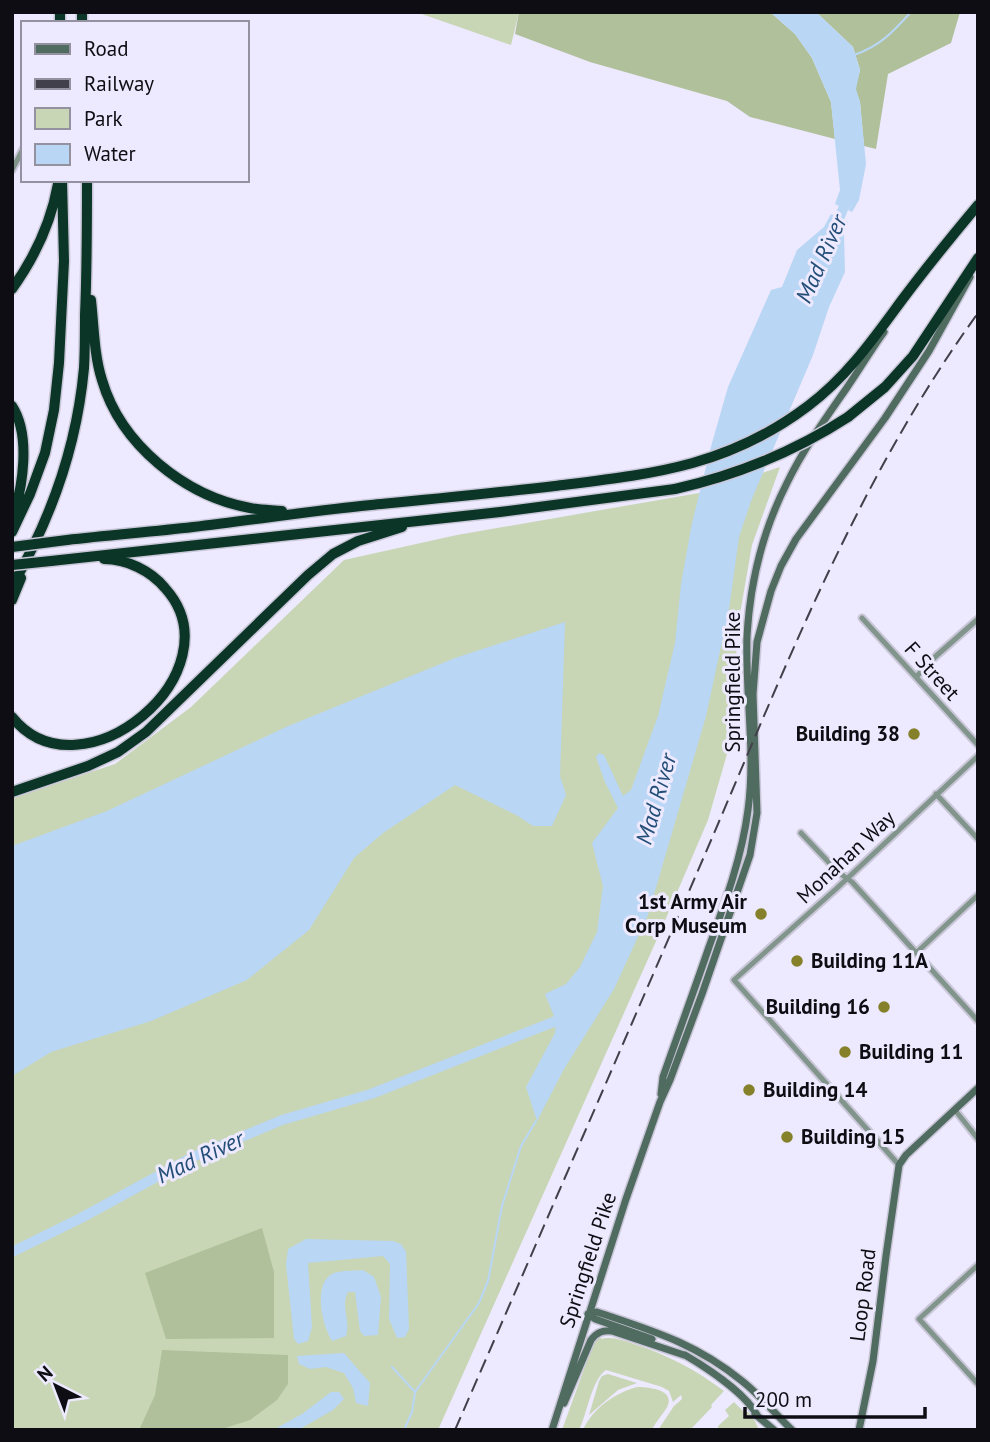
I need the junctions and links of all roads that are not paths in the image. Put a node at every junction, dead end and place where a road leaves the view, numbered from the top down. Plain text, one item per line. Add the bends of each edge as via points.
1 (21, 153) edge
2 (12, 170) edge
3 (60, 182) edge
4 (60, 182) edge
5 (87, 182) edge
6 (978, 205) edge
7 (963, 224) junction
8 (978, 258) edge
9 (87, 261) junction
10 (978, 265) edge
11 (12, 289) edge
12 (12, 406) edge
13 (300, 513) junction
14 (440, 518) junction
15 (12, 519) edge
16 (12, 532) edge
17 (12, 547) edge
18 (30, 555) junction
19 (51, 561) junction
20 (12, 565) edge
21 (12, 586) edge
22 (12, 600) edge
23 (862, 618) dead end
24 (978, 620) edge
25 (916, 677) junction
26 (12, 717) edge
27 (978, 746) edge
28 (976, 760) edge
29 (12, 792) edge
30 (936, 794) junction
31 (801, 833) dead end
32 (978, 839) edge
33 (847, 878) junction
34 (978, 895) edge
35 (916, 953) junction
36 (978, 1021) edge
37 (978, 1088) edge
38 (660, 1102) junction
39 (955, 1110) junction
40 (978, 1139) edge
41 (899, 1165) junction
42 (978, 1265) edge
43 (588, 1314) junction
44 (687, 1356) junction
45 (978, 1384) edge
46 (552, 1430) edge
47 (774, 1430) edge
48 (792, 1430) edge
49 (859, 1430) edge

1 - 2 street
3 - 11 highway via 41,241
4 - 16 highway via 64,261 54,410 45,453
5 - 9 highway
6 - 7 highway
7 - 13 highway via 831,387 807,408 729,452 644,475
7 - 38 main road, Springfield Pike via 816,432 787,482 767,531 753,584 747,634 748,810 724,904 663,1077
8 - 14 highway, bridge via 903,369 848,417 807,442 716,479 675,489
9 - 13 highway via 102,381 130,433 178,480 214,497 248,508
9 - 18 highway via 84,368 76,423 63,472
10 - 38 main road, Springfield Pike via 885,418 796,539 771,591 757,642 753,694 757,797 750,855
12 - 15 highway via 23,440 18,503
13 - 17 highway, bridge
14 - 19 highway
14 - 29 highway via 358,541 333,554 146,732 88,766
18 - 21 highway
18 - 22 highway
19 - 20 highway, bridge
19 - 26 highway via 113,559 159,581 182,616 186,639 182,660 169,687 150,710 127,729 99,741 70,746 40,740
23 - 25 street, F Street
24 - 25 street
25 - 27 street, F Street
28 - 30 street, Monahan Way
30 - 32 street
30 - 33 street, Monahan Way
31 - 33 street
33 - 35 street
33 - 41 street, Monahan Way via 733,980
34 - 35 street
35 - 36 street
37 - 39 main road
38 - 43 main road, Springfield Pike
39 - 40 street
39 - 41 main road
41 - 49 main road, Loop Road via 873,1361
42 - 45 street via 919,1319
43 - 44 main road
43 - 46 main road, Springfield Pike
43 - 48 main road via 597,1312 661,1333 704,1354 745,1383
44 - 46 main road via 612,1331 597,1333
44 - 47 main road via 716,1375

